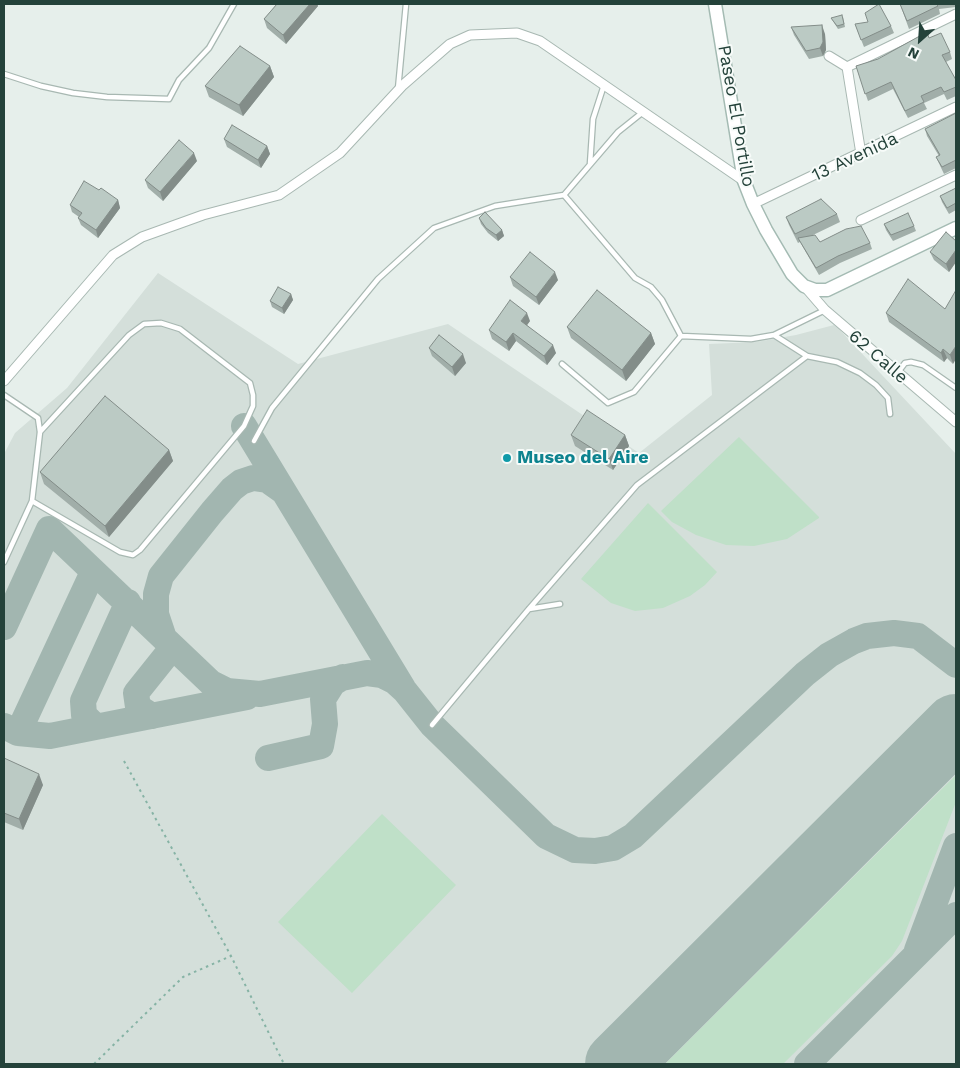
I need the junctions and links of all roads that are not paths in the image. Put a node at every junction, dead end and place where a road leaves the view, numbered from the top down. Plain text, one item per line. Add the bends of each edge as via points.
1 (234, 4) edge
2 (406, 4) edge
3 (715, 4) edge
4 (956, 14) edge
5 (829, 56) dead end
6 (848, 67) junction
7 (4, 74) edge
8 (604, 85) junction
9 (397, 92) junction
10 (956, 108) edge
11 (644, 112) junction
12 (861, 154) junction
13 (590, 164) junction
14 (956, 175) edge
15 (744, 180) junction
16 (564, 194) junction
17 (753, 204) junction
18 (862, 220) dead end
19 (956, 228) edge
20 (804, 286) junction
21 (825, 310) junction
22 (774, 335) junction
23 (681, 336) junction
24 (807, 356) junction
25 (562, 364) dead end
26 (897, 373) junction
27 (4, 381) edge
28 (956, 388) edge
29 (4, 395) edge
30 (890, 414) dead end
31 (956, 422) edge
32 (40, 432) junction
33 (254, 441) dead end
34 (32, 501) junction
35 (4, 562) edge
36 (560, 604) dead end
37 (528, 610) junction
38 (432, 725) dead end

1 - 7 lane via 209,48 179,80 169,99 107,97 73,92
2 - 9 lane
3 - 15 main road, Paseo El Portillo
4 - 6 street
5 - 6 street
6 - 12 street
8 - 9 street via 540,41 517,33 490,32 470,35 450,44
8 - 11 street
8 - 13 lane via 594,119
9 - 27 street via 340,153 279,195 202,215 142,237 113,255
10 - 12 street, 13 Avenida
11 - 13 lane via 618,132
11 - 15 street
12 - 17 street, 13 Avenida
13 - 16 lane
14 - 18 street
15 - 17 main road, Paseo El Portillo
16 - 23 lane via 636,278 651,287 662,300
16 - 33 lane via 495,206 434,228 378,279 272,408
17 - 20 main road, Paseo El Portillo via 792,274
19 - 20 main road via 827,290
20 - 21 street, 62 Calle
21 - 22 lane
21 - 26 street, 62 Calle
22 - 23 lane via 751,339
22 - 24 lane
23 - 25 lane via 634,392 608,403
24 - 30 lane via 837,362 860,373 888,398
24 - 37 lane via 637,484
26 - 28 lane via 905,363 911,362 923,366
26 - 31 street, 62 Calle
29 - 32 lane via 38,418
32 - 34 lane
32 - 34 lane via 129,335 144,324 161,323 180,329 250,383 253,395 253,406 244,426 133,555 120,552
34 - 35 lane
36 - 37 lane
37 - 38 lane

